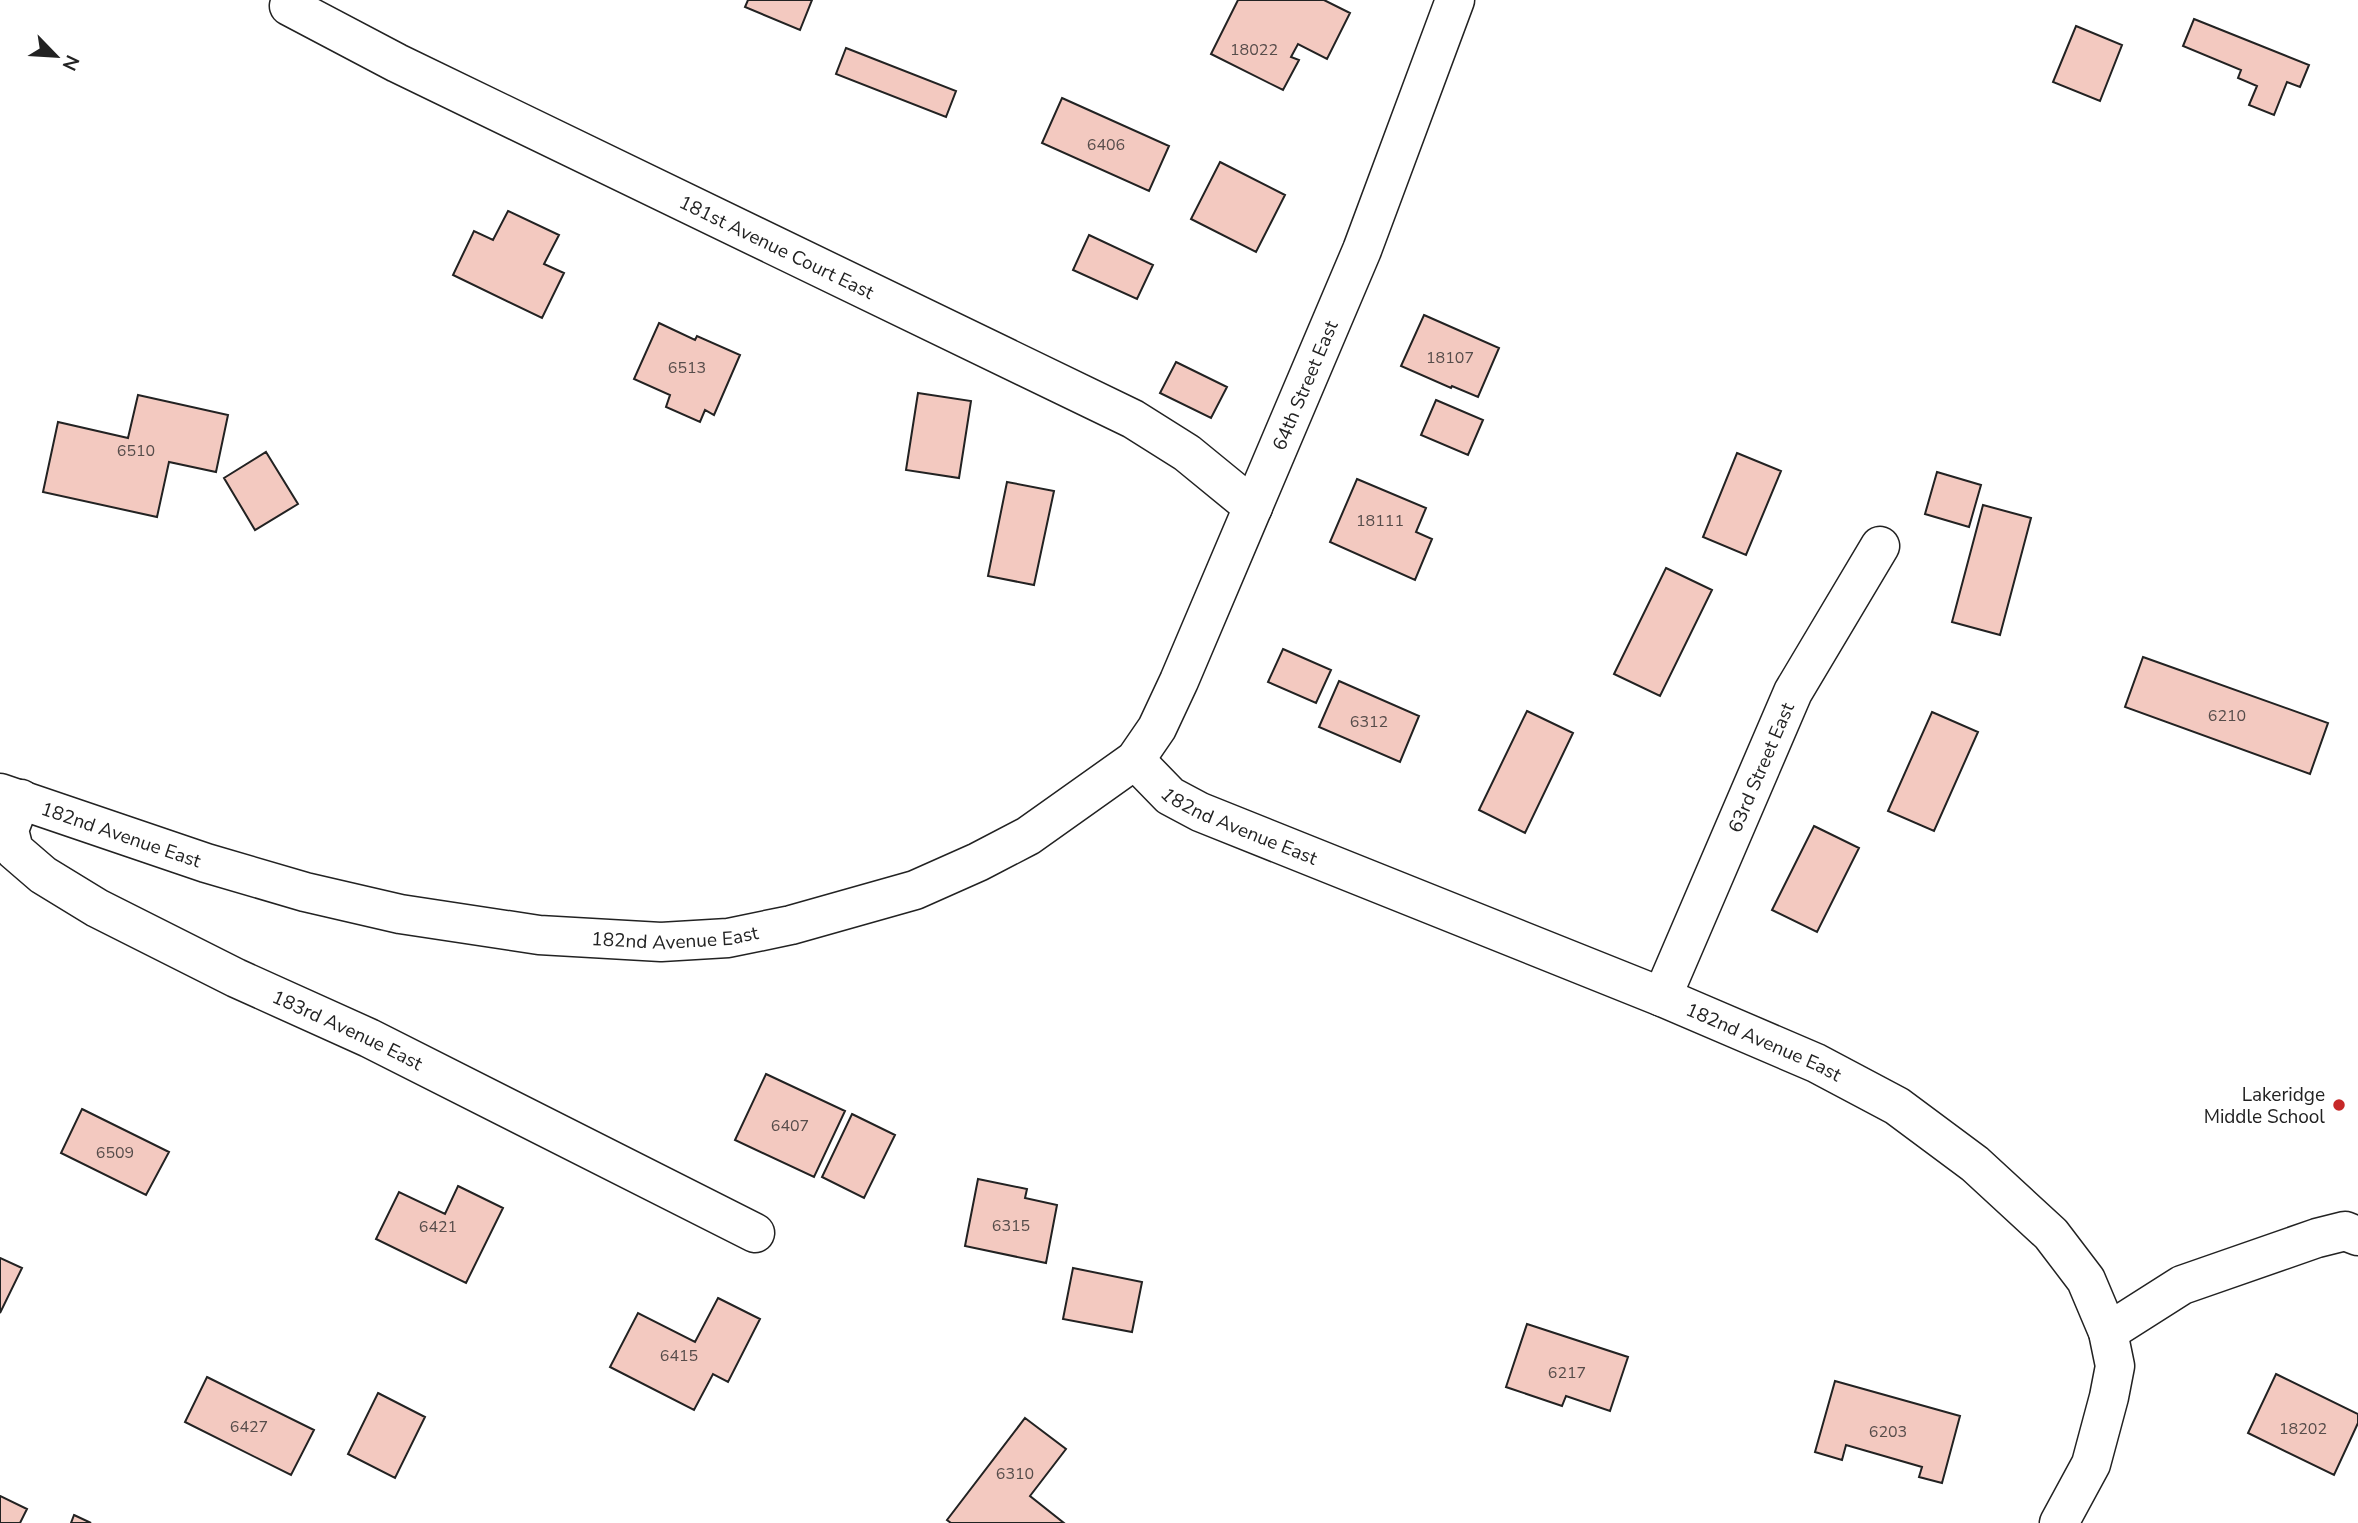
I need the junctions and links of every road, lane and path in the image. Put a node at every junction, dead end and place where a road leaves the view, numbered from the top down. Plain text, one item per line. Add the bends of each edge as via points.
1 (1455, 0) edge
2 (289, 6) dead end
3 (1253, 507) junction
4 (1880, 546) dead end
5 (1135, 760) junction
6 (10, 796) edge
7 (1662, 997) junction
8 (755, 1233) dead end
9 (2358, 1236) edge
10 (2109, 1332) junction
11 (2059, 1523) edge

1 - 3 street, 64th Street East via 1362,250
2 - 3 street, 181st Avenue Court East via 397,63 1133,419 1188,453
3 - 5 street, 64th Street East via 1179,681 1157,728
4 - 7 street, 63rd Street East via 1793,692
5 - 6 street, 182nd Avenue East via 1028,836 915,890 728,938 661,942 539,935 400,914 206,863
5 - 7 street, 182nd Avenue East via 1170,796 1200,812
6 - 8 street, 183rd Avenue East via 9,830 14,849 43,875 97,908
7 - 10 street, 182nd Avenue East via 1816,1063 1897,1106 1966,1157 2051,1234 2086,1280
9 - 10 street via 2345,1231 2317,1238 2182,1285
10 - 11 street, 182nd Avenue East via 2115,1366 2109,1397 2091,1464

